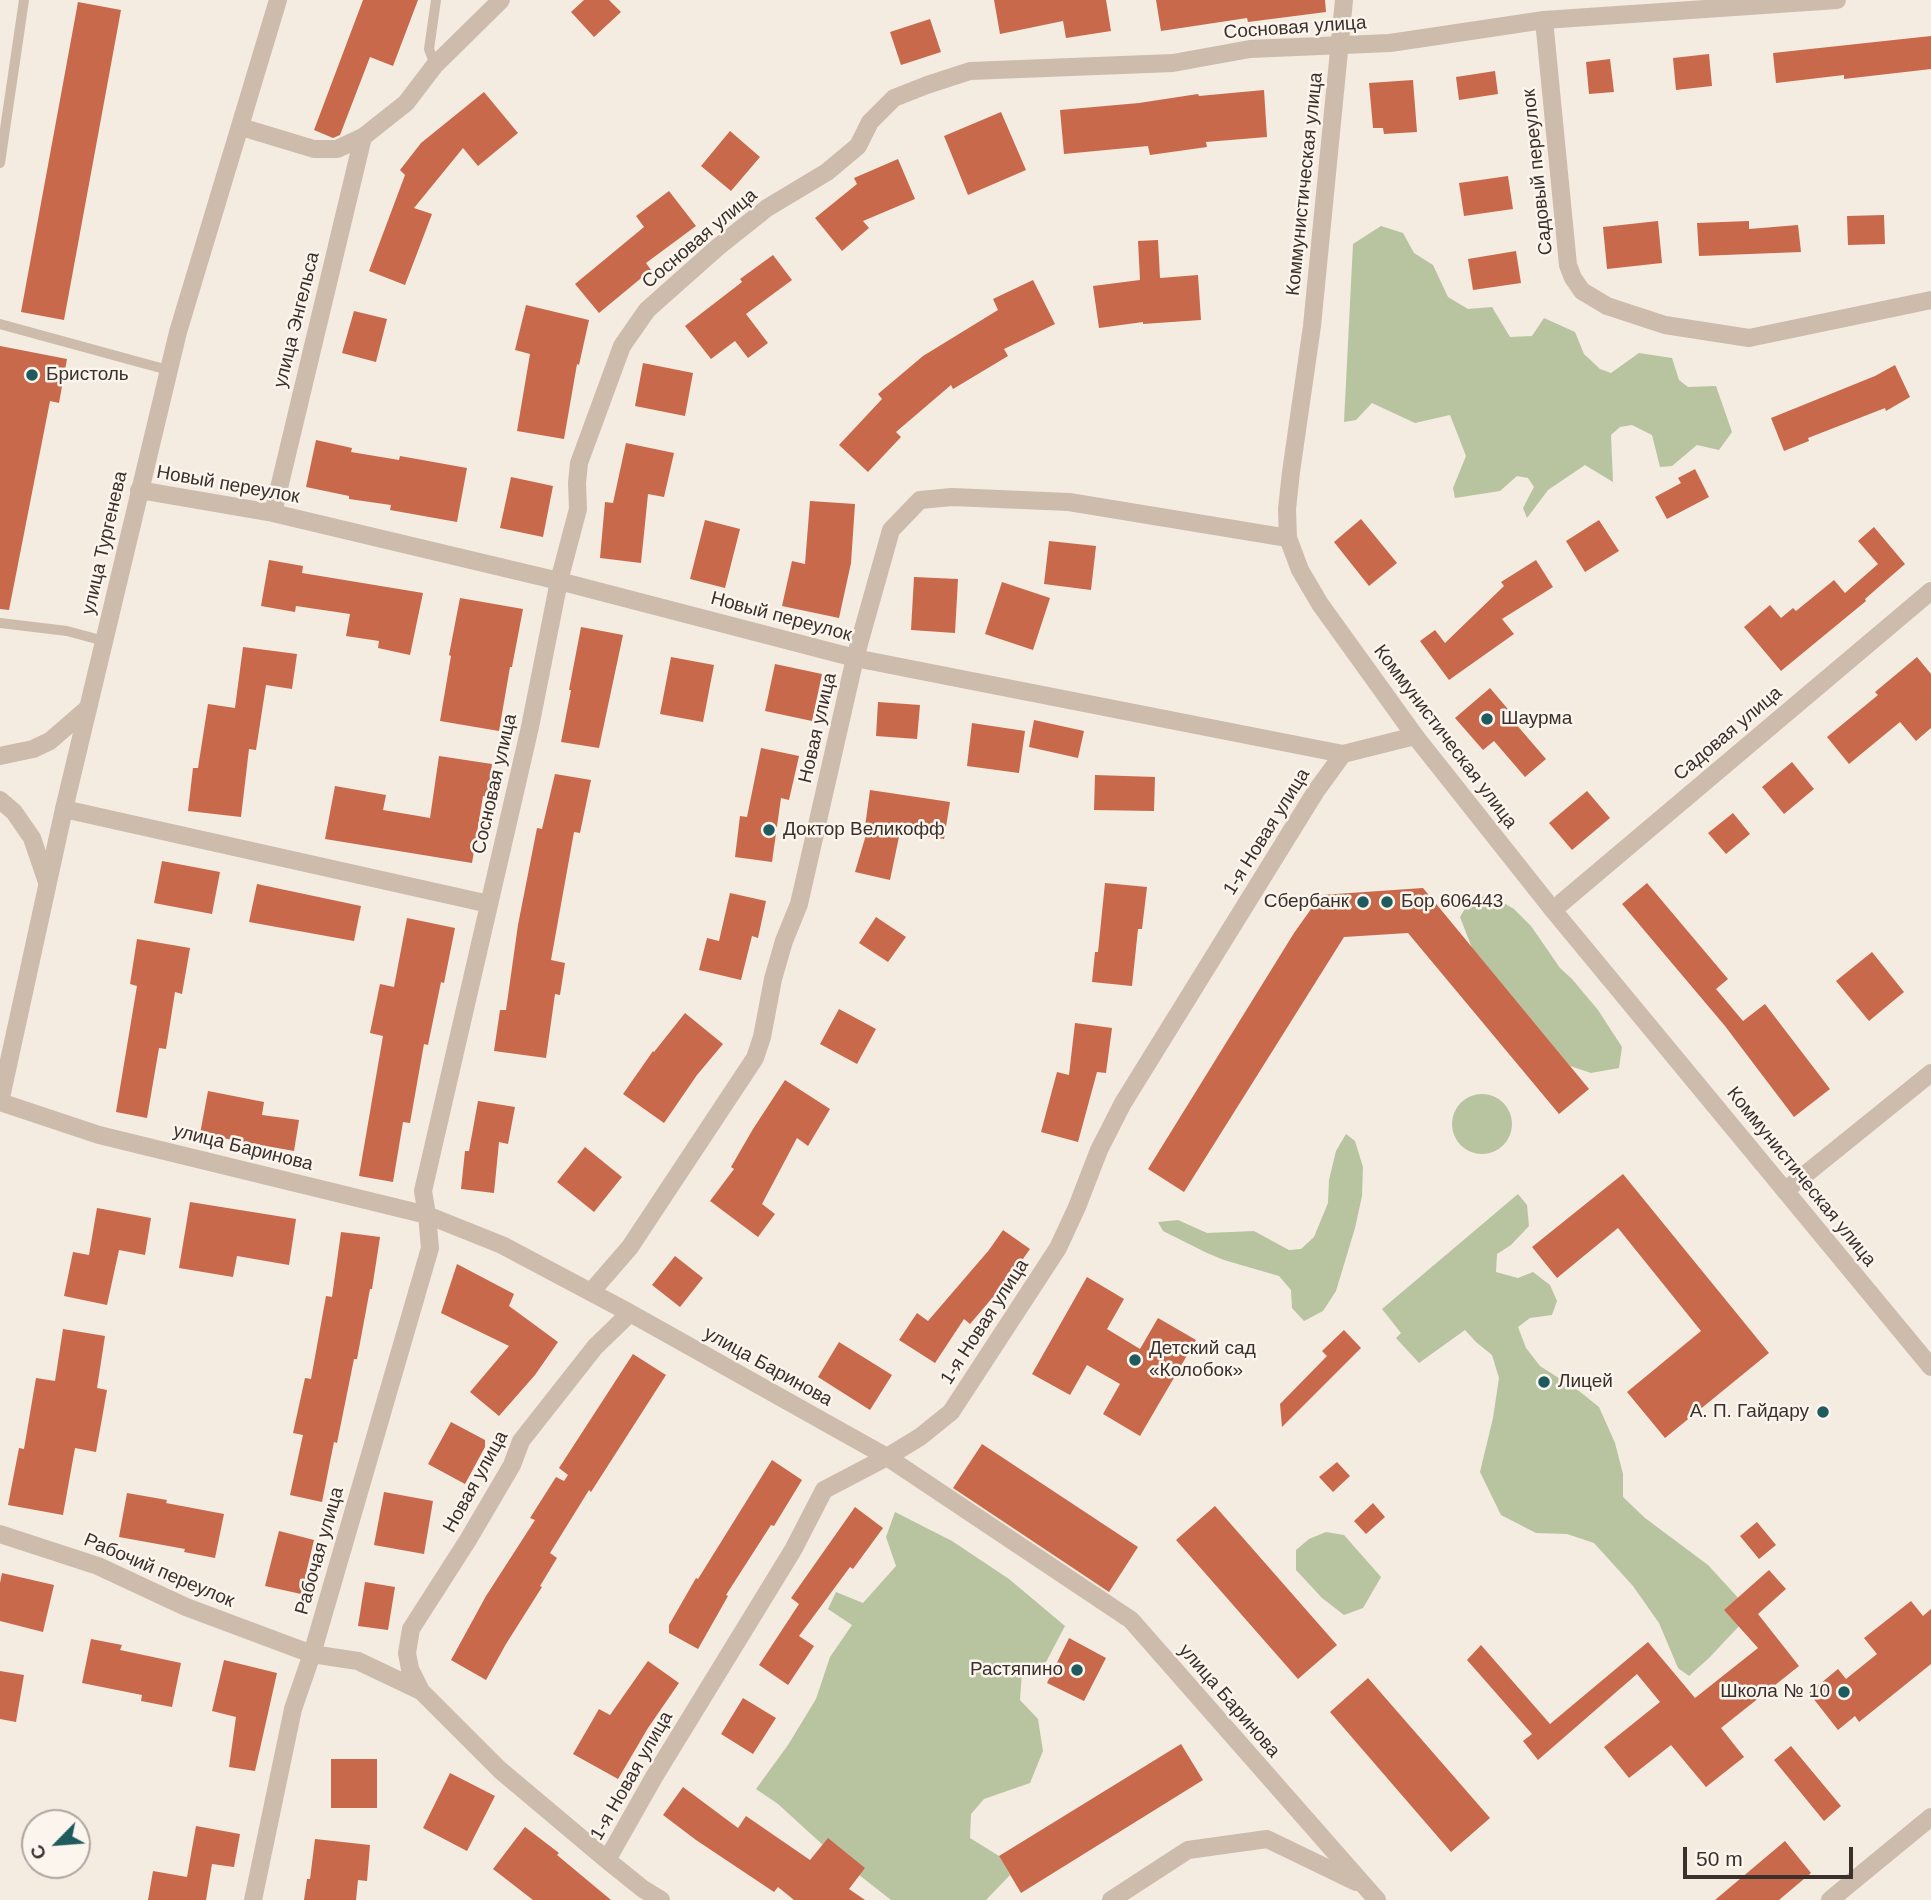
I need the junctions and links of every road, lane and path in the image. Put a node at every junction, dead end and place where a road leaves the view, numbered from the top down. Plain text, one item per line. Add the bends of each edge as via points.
1 (24, 0) edge
2 (278, 0) edge
3 (436, 0) edge
4 (501, 0) edge
5 (1344, 0) edge
6 (1836, 0) edge
7 (1544, 20) junction
8 (1339, 46) junction
9 (435, 65) junction
10 (241, 127) junction
11 (363, 137) junction
12 (0, 163) edge
13 (1931, 300) edge
14 (0, 324) edge
15 (168, 370) junction
16 (139, 490) junction
17 (272, 513) junction
18 (1288, 538) junction
19 (559, 581) junction
20 (1931, 591) edge
21 (0, 623) edge
22 (104, 641) junction
23 (855, 658) junction
24 (88, 708) junction
25 (1415, 736) junction
26 (1343, 754) junction
27 (0, 756) edge
28 (0, 800) edge
29 (64, 809) junction
30 (47, 882) junction
31 (489, 904) junction
32 (1553, 910) junction
33 (1931, 1073) edge
34 (0, 1102) edge
35 (1786, 1190) junction
36 (427, 1216) junction
37 (591, 1292) junction
38 (630, 1313) junction
39 (1931, 1367) edge
40 (887, 1457) junction
41 (0, 1534) edge
42 (306, 1652) junction
43 (421, 1691) junction
44 (1931, 1817) edge
45 (607, 1860) junction
46 (1371, 1893) edge
47 (642, 1895) edge
48 (253, 1900) edge
49 (661, 1900) edge
50 (1111, 1900) edge
51 (1830, 1900) edge

1 - 12 lane
2 - 10 street, улица Тургенева
3 - 9 lane via 429,49
4 - 9 street
5 - 8 street, Коммунистическая улица
6 - 7 street, Сосновая улица
7 - 8 street, Сосновая улица
7 - 13 street, Садовый переулок via 1568,265 1582,291 1607,306 1665,325 1749,338
8 - 18 street, Коммунистическая улица via 1312,326 1290,471
8 - 19 street, Сосновая улица via 1250,49 1173,63 970,71 894,98 870,122 858,146 718,247 647,310 622,346 579,463 578,509
9 - 11 street via 406,103
10 - 11 street via 314,149 337,149
10 - 15 street, улица Тургенева
11 - 17 street, улица Энгельса
14 - 15 lane
15 - 16 street, улица Тургенева
16 - 17 street, Новый переулок
16 - 22 street, улица Тургенева
17 - 19 street, Новый переулок
18 - 23 street, Новая улица via 1069,502 920,500 891,530
18 - 25 street, Коммунистическая улица via 1320,604
19 - 23 street, Новый переулок
19 - 31 street, Сосновая улица
20 - 32 street, Садовая улица
21 - 22 lane via 67,631
22 - 24 street, улица Тургенева
23 - 26 street, Новый переулок
23 - 37 street, Новая улица via 802,893 773,979 755,1058 629,1247
24 - 27 street via 50,741
24 - 29 street, улица Тургенева
25 - 26 street, Новый переулок
25 - 32 street, Коммунистическая улица
26 - 40 street, 1-я Новая улица via 1123,1103 1058,1248 951,1412
28 - 30 street via 32,838
29 - 30 street, улица Тургенева
29 - 31 street
30 - 34 street, улица Тургенева
31 - 36 street, Сосновая улица via 423,1191
32 - 35 street, Коммунистическая улица
33 - 35 street
34 - 36 street, улица Баринова via 99,1135
35 - 39 street, Коммунистическая улица
36 - 37 street, улица Баринова via 502,1245
36 - 42 street, Рабочая улица via 430,1248
37 - 38 street, улица Баринова
38 - 40 street, улица Баринова
38 - 43 street, Новая улица via 595,1347 521,1441 506,1476 411,1629 407,1653
40 - 45 street, 1-я Новая улица via 824,1490 793,1550
40 - 46 street, улица Баринова via 1131,1620
41 - 42 street, Рабочий переулок via 98,1566 186,1608
42 - 43 street, Рабочий переулок via 358,1661
42 - 48 street, Рабочая улица
43 - 45 street via 500,1770
44 - 51 street
45 - 47 street
46 - 50 street via 1267,1839 1188,1850
47 - 49 street

